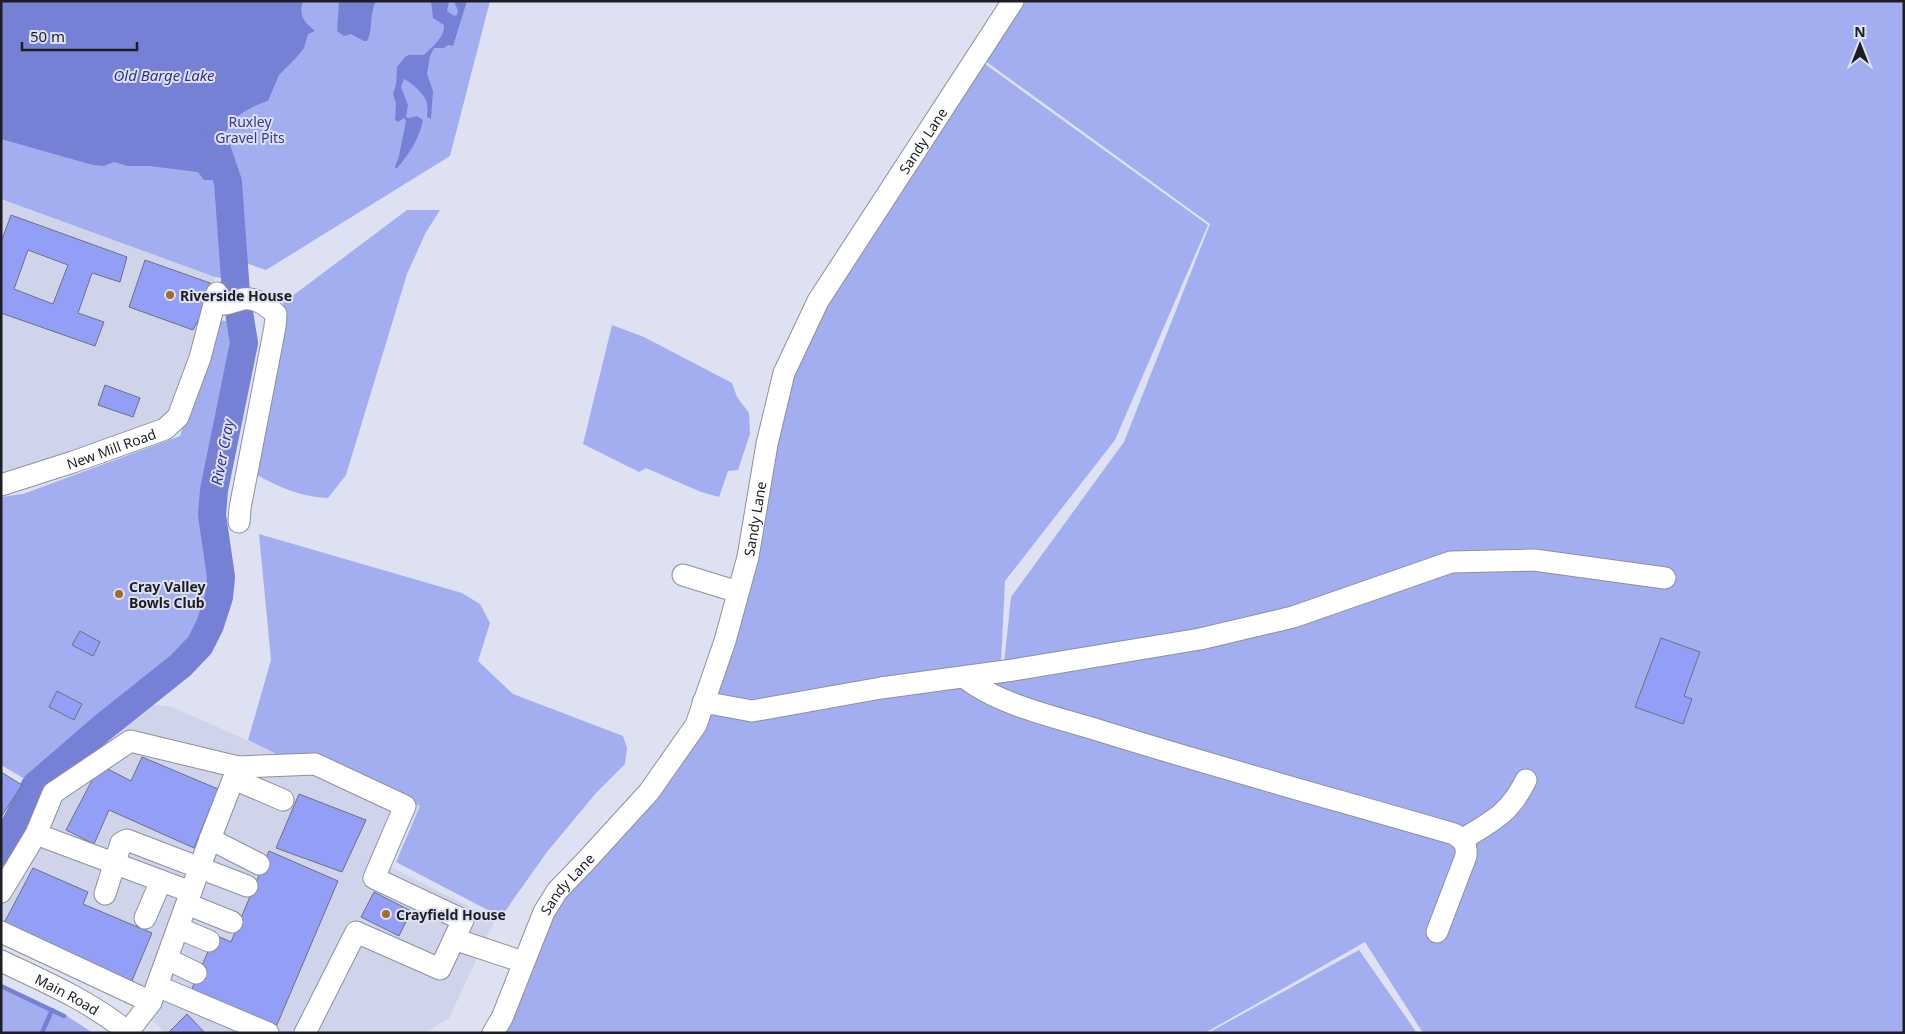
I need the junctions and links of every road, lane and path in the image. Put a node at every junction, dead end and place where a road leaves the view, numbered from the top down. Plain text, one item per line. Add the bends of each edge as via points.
1 (1013, 1) edge
2 (1, 486) edge
3 (239, 522) dead end
4 (683, 575) dead end
5 (1665, 578) dead end
6 (738, 592) junction
7 (964, 677) junction
8 (703, 702) junction
9 (236, 773) junction
10 (1526, 780) dead end
11 (283, 800) dead end
12 (36, 834) junction
13 (1463, 839) junction
14 (210, 840) junction
15 (114, 863) junction
16 (259, 864) dead end
17 (200, 868) junction
18 (162, 881) junction
19 (247, 886) dead end
20 (1, 892) edge
21 (105, 894) dead end
22 (189, 898) junction
23 (145, 918) dead end
24 (232, 922) dead end
25 (178, 928) junction
26 (1, 932) edge
27 (1437, 932) dead end
28 (454, 939) junction
29 (208, 941) dead end
30 (167, 959) junction
31 (1, 961) edge
32 (523, 962) junction
33 (196, 972) dead end
34 (154, 994) junction
35 (128, 1032) edge
36 (268, 1033) edge
37 (305, 1033) edge
38 (493, 1033) edge

1 - 6 street, Sandy Lane via 818,301 784,373 767,444 748,557
2 - 3 street, New Mill Road via 172,423 178,417 225,300 256,300 276,314
4 - 6 street
5 - 7 street via 1534,560 1451,562 1284,619 1200,639
6 - 8 street, Sandy Lane
7 - 8 street via 752,711
7 - 13 street via 977,688 1010,702
8 - 32 street, Sandy Lane via 696,725 649,792 557,891 544,912
9 - 11 street
9 - 12 street via 130,741 53,793
9 - 14 street
9 - 28 street via 315,764 405,806 374,878 463,920
10 - 13 street via 1518,796 1497,819
12 - 15 street
12 - 20 street
13 - 27 street via 1467,847 1466,856
14 - 16 street
14 - 17 street
15 - 17 street via 122,842 127,840
15 - 18 street
15 - 21 street
17 - 19 street
17 - 22 street
18 - 22 street
18 - 23 street
22 - 24 street
22 - 25 street
25 - 29 street
25 - 30 street
26 - 34 street
28 - 32 street
28 - 37 street via 440,969 356,932
30 - 33 street
30 - 34 street
31 - 35 street, Main Road via 71,993
32 - 38 street, Sandy Lane
34 - 35 street
34 - 36 street

